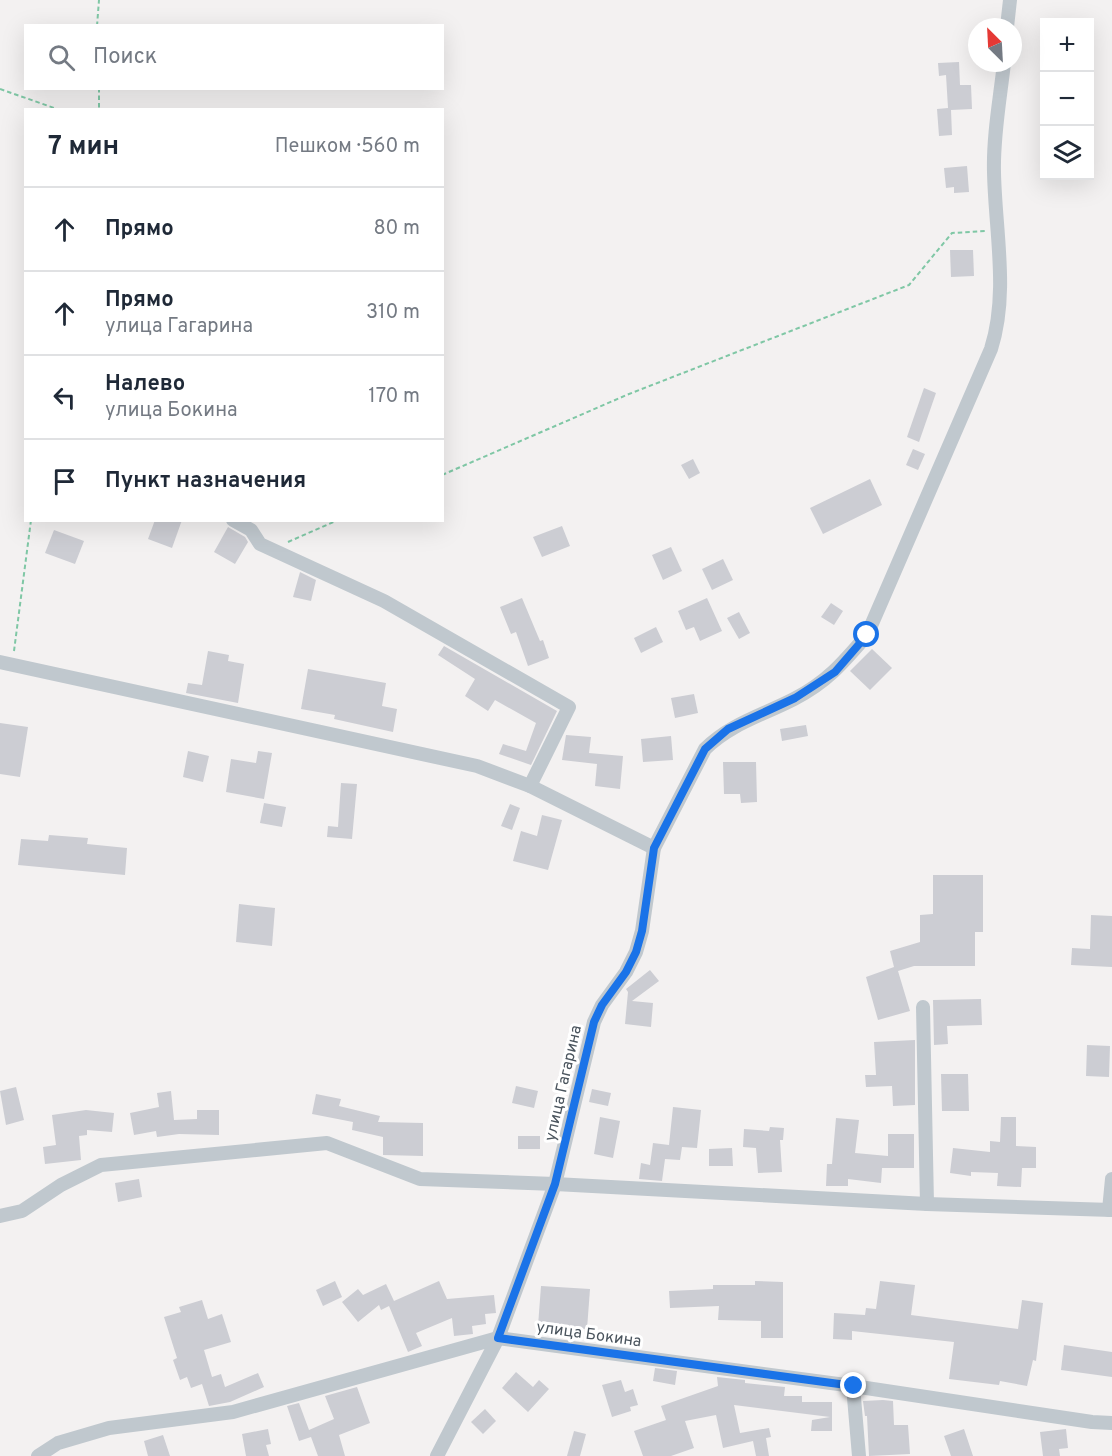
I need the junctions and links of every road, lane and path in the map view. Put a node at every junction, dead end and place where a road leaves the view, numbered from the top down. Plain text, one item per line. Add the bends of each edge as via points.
1 (99, 0) edge
2 (1010, 0) edge
3 (1008, 18) edge
4 (97, 24) edge
5 (1003, 72) edge
6 (0, 89) edge
7 (99, 90) edge
8 (54, 108) edge
9 (99, 108) edge
10 (997, 231) junction
11 (444, 474) edge
12 (31, 522) edge
13 (237, 522) edge
14 (334, 522) edge
15 (271, 550) junction
16 (6, 664) edge
17 (530, 786) junction
18 (654, 848) junction
19 (923, 1007) dead end
20 (1112, 1179) edge
21 (555, 1184) junction
22 (927, 1204) junction
23 (1111, 1210) edge
24 (0, 1216) edge
25 (498, 1338) junction
26 (854, 1386) junction
27 (1112, 1423) edge
28 (38, 1456) edge
29 (437, 1456) edge
30 (859, 1456) edge

1 - 4 path
2 - 3 street
5 - 10 street, улица Гагарина via 994,150
6 - 8 path
7 - 9 path
10 - 11 path via 952,233 909,285 629,394
10 - 18 street, улица Гагарина via 997,332 867,635 835,672 795,698 728,729 705,749
12 - 16 path
13 - 15 street
14 - 15 path
15 - 17 street via 384,601 569,707
16 - 17 street via 477,766
17 - 18 street
18 - 21 street, улица Гагарина via 636,952 594,1022
19 - 22 street
20 - 23 street
21 - 22 street
21 - 24 street via 420,1179 327,1143 101,1165 60,1185 22,1211
21 - 25 street, улица Гагарина
22 - 23 street
25 - 26 street, улица Бокина
25 - 28 street, улица Бокина via 233,1412 109,1428 58,1443
25 - 29 street, улица Гагарина
26 - 27 street, улица Бокина
26 - 30 street

